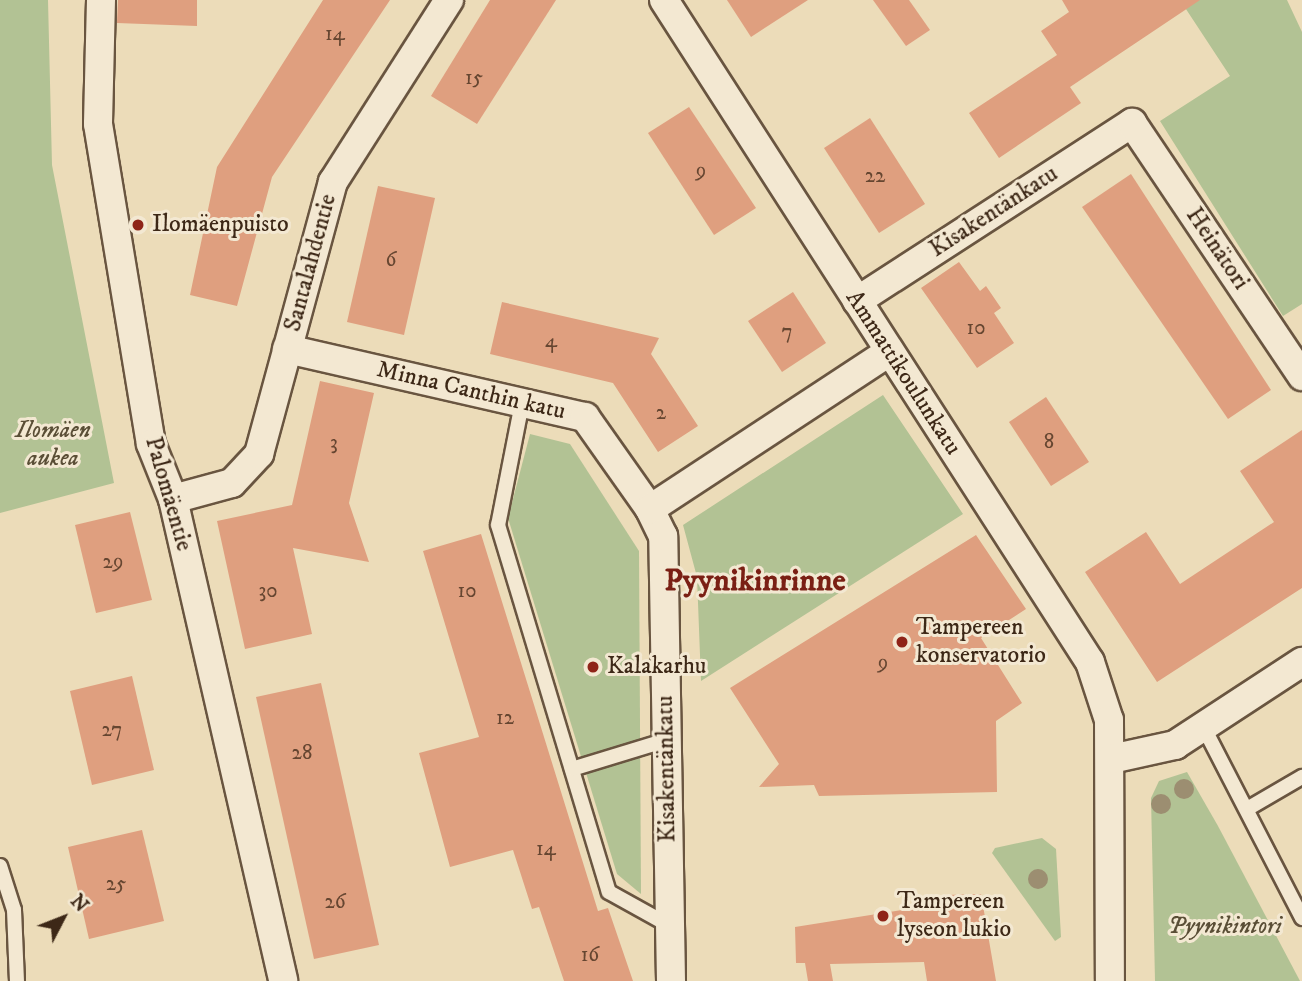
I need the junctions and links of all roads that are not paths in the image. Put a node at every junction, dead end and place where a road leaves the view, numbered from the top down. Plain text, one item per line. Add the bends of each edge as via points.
1 (101, 0) edge
2 (449, 0) edge
3 (664, 0) edge
4 (1132, 123) joint
5 (856, 301) junction
6 (287, 349) junction
7 (889, 352) junction
8 (1298, 362) edge
9 (522, 403) junction
10 (173, 499) junction
11 (650, 509) junction
12 (1302, 662) edge
13 (1205, 728) junction
14 (667, 740) junction
15 (1111, 759) junction
16 (572, 769) junction
17 (1302, 777) edge
18 (1247, 809) junction
19 (0, 866) edge
20 (1302, 918) edge
21 (670, 926) junction
22 (17, 981) edge
23 (283, 981) edge
24 (671, 981) edge
25 (1110, 981) edge

1 - 10 street, Palomäentie via 98,124 151,444
2 - 6 street, Santalahdentie via 332,183
3 - 5 street, Ammattikoulunkatu
4 - 5 street, Kisakentänkatu
4 - 8 street, Heinätori
5 - 7 street, Ammattikoulunkatu
6 - 9 street, Minna Canthin katu
6 - 10 street, Santalahdentie via 259,454 249,470 232,483
7 - 11 street
7 - 15 street, Ammattikoulunkatu via 1090,662 1109,720
9 - 11 street, Minna Canthin katu via 585,417
9 - 16 lane via 498,525
10 - 23 street, Palomäentie
11 - 14 street, Kisakentänkatu via 663,536
12 - 13 street
13 - 15 street via 1175,745
13 - 18 lane
14 - 16 lane
14 - 21 street, Kisakentänkatu
15 - 25 street, Ammattikoulunkatu
16 - 21 lane via 609,892
17 - 18 lane
18 - 20 lane
19 - 22 lane via 14,910
21 - 24 street, Kisakentänkatu

